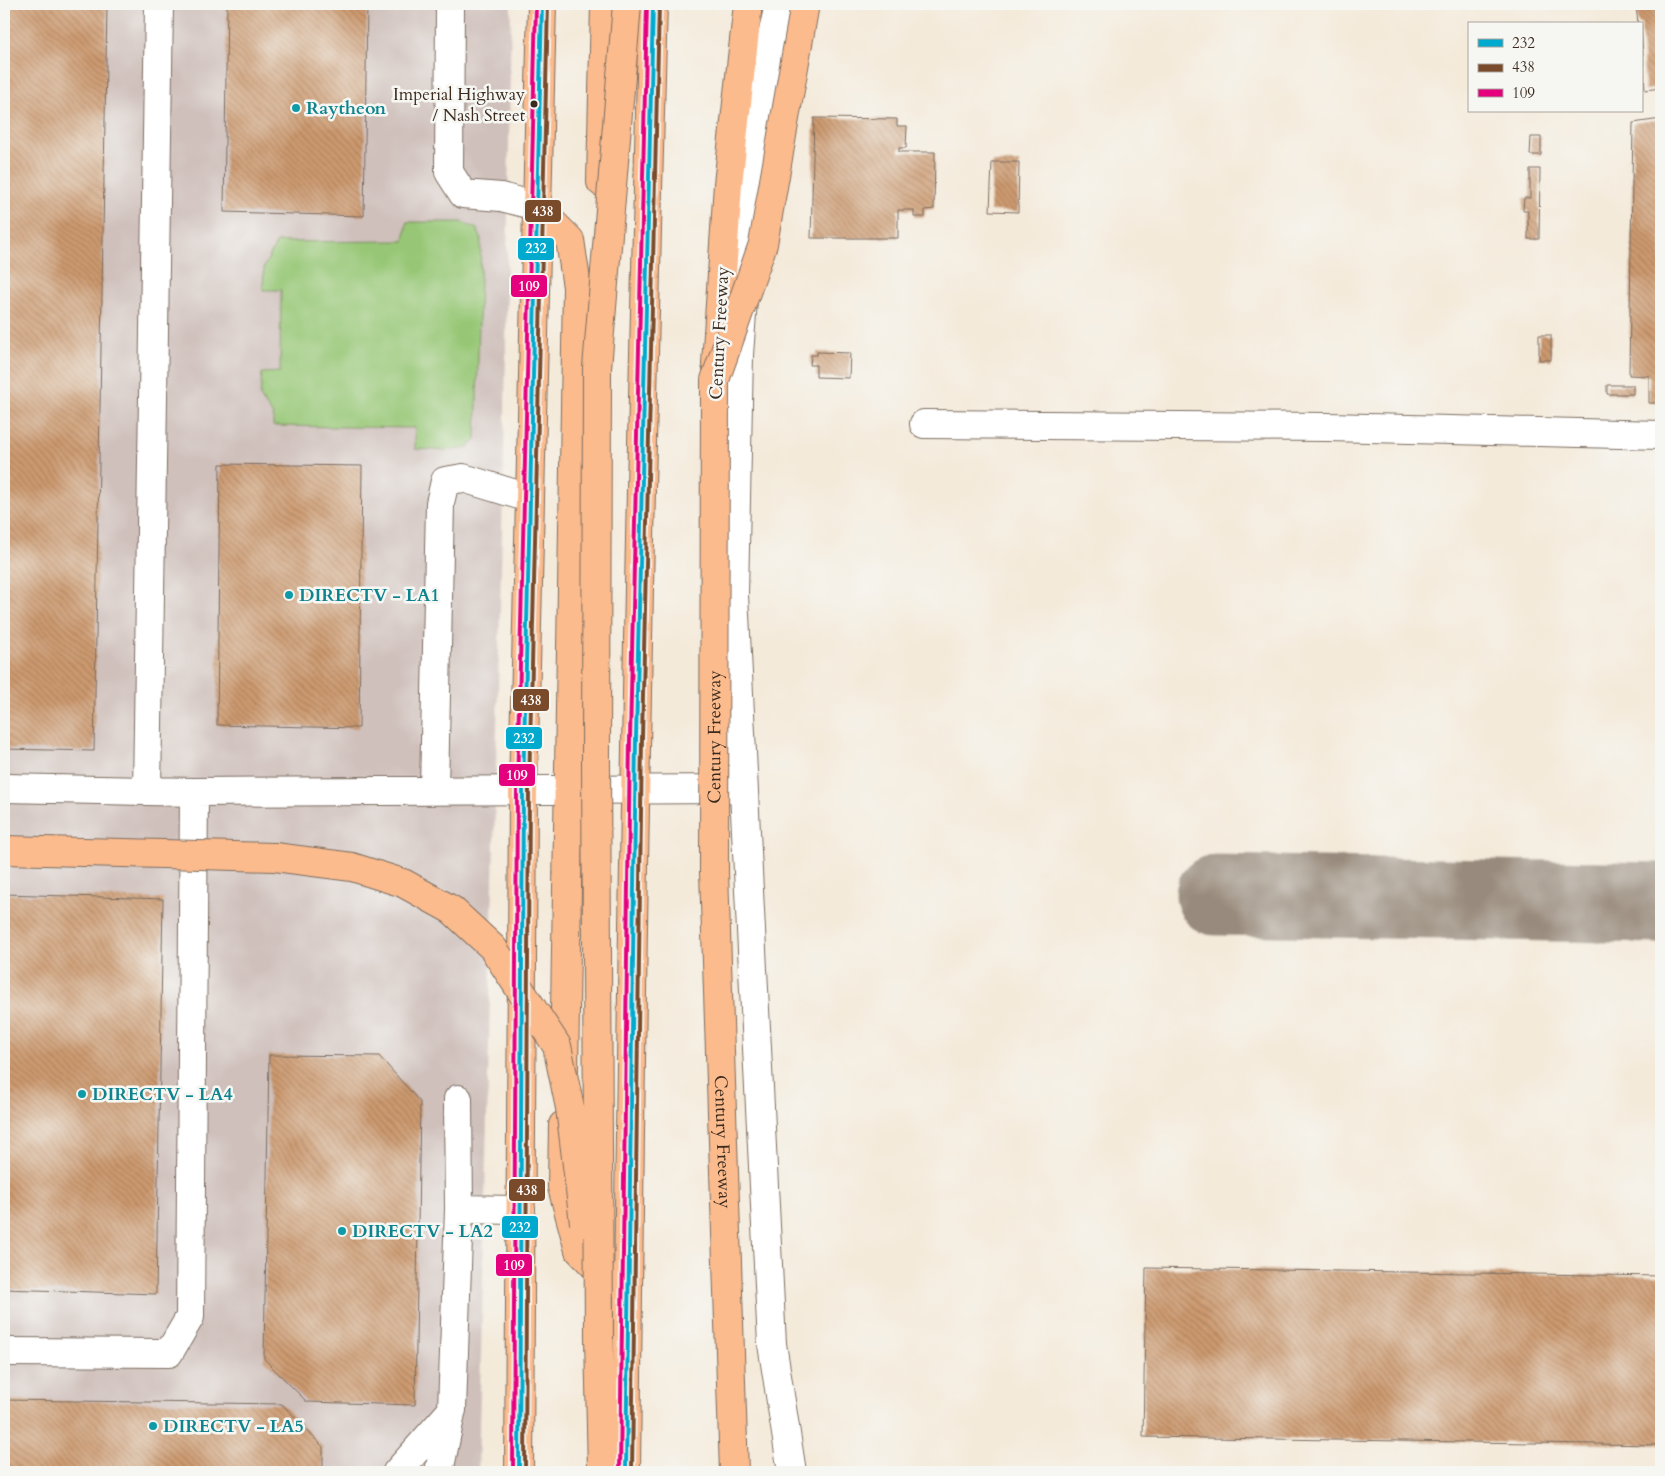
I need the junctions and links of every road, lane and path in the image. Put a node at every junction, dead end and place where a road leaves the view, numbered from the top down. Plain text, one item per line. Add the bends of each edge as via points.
1 (159, 4) edge
2 (450, 4) edge
3 (542, 4) edge
4 (605, 4) edge
5 (627, 4) edge
6 (653, 4) edge
7 (748, 4) edge
8 (779, 4) edge
9 (805, 4) edge
10 (536, 206) junction
11 (597, 368) junction
12 (715, 380) junction
13 (924, 424) dead end
14 (1661, 435) edge
15 (529, 498) junction
16 (4, 788) edge
17 (523, 789) junction
18 (569, 789) junction
19 (743, 789) junction
20 (434, 790) junction
21 (635, 790) junction
22 (146, 791) junction
23 (194, 792) junction
24 (4, 850) edge
25 (458, 1098) dead end
26 (459, 1209) junction
27 (521, 1210) junction
28 (628, 1295) junction
29 (599, 1340) junction
30 (4, 1352) edge
31 (452, 1410) junction
32 (397, 1472) edge
33 (439, 1472) edge
34 (519, 1472) edge
35 (602, 1472) edge
36 (626, 1472) edge
37 (734, 1472) edge
38 (792, 1472) edge

1 - 22 street
2 - 10 street via 449,172 463,194 502,197
3 - 10 main road
4 - 11 main road, bridge
5 - 11 main road, bridge
6 - 21 main road
7 - 12 main road, Century Freeway, bridge via 728,184
8 - 19 street via 766,66 738,355 734,595
9 - 12 main road, bridge via 763,244
10 - 15 main road
10 - 18 main road via 570,240 577,287
11 - 29 main road, bridge
12 - 37 main road, Century Freeway, bridge via 714,872
13 - 14 street via 1328,427
15 - 17 main road
15 - 20 street via 463,478 445,481 440,503
16 - 22 street
17 - 18 street
17 - 20 street
17 - 27 main road
18 - 21 street
18 - 28 main road via 562,1187 579,1250 606,1279
19 - 21 street
19 - 38 street via 772,1344
20 - 23 street
21 - 28 main road
22 - 23 street
23 - 30 street via 190,1317 170,1352
24 - 29 main road, bridge via 275,857 352,867 403,883 452,910 493,948 557,1046 570,1108
25 - 26 street
26 - 27 street
26 - 31 street
27 - 34 main road
28 - 36 main road
29 - 35 main road
31 - 32 street
31 - 33 street

